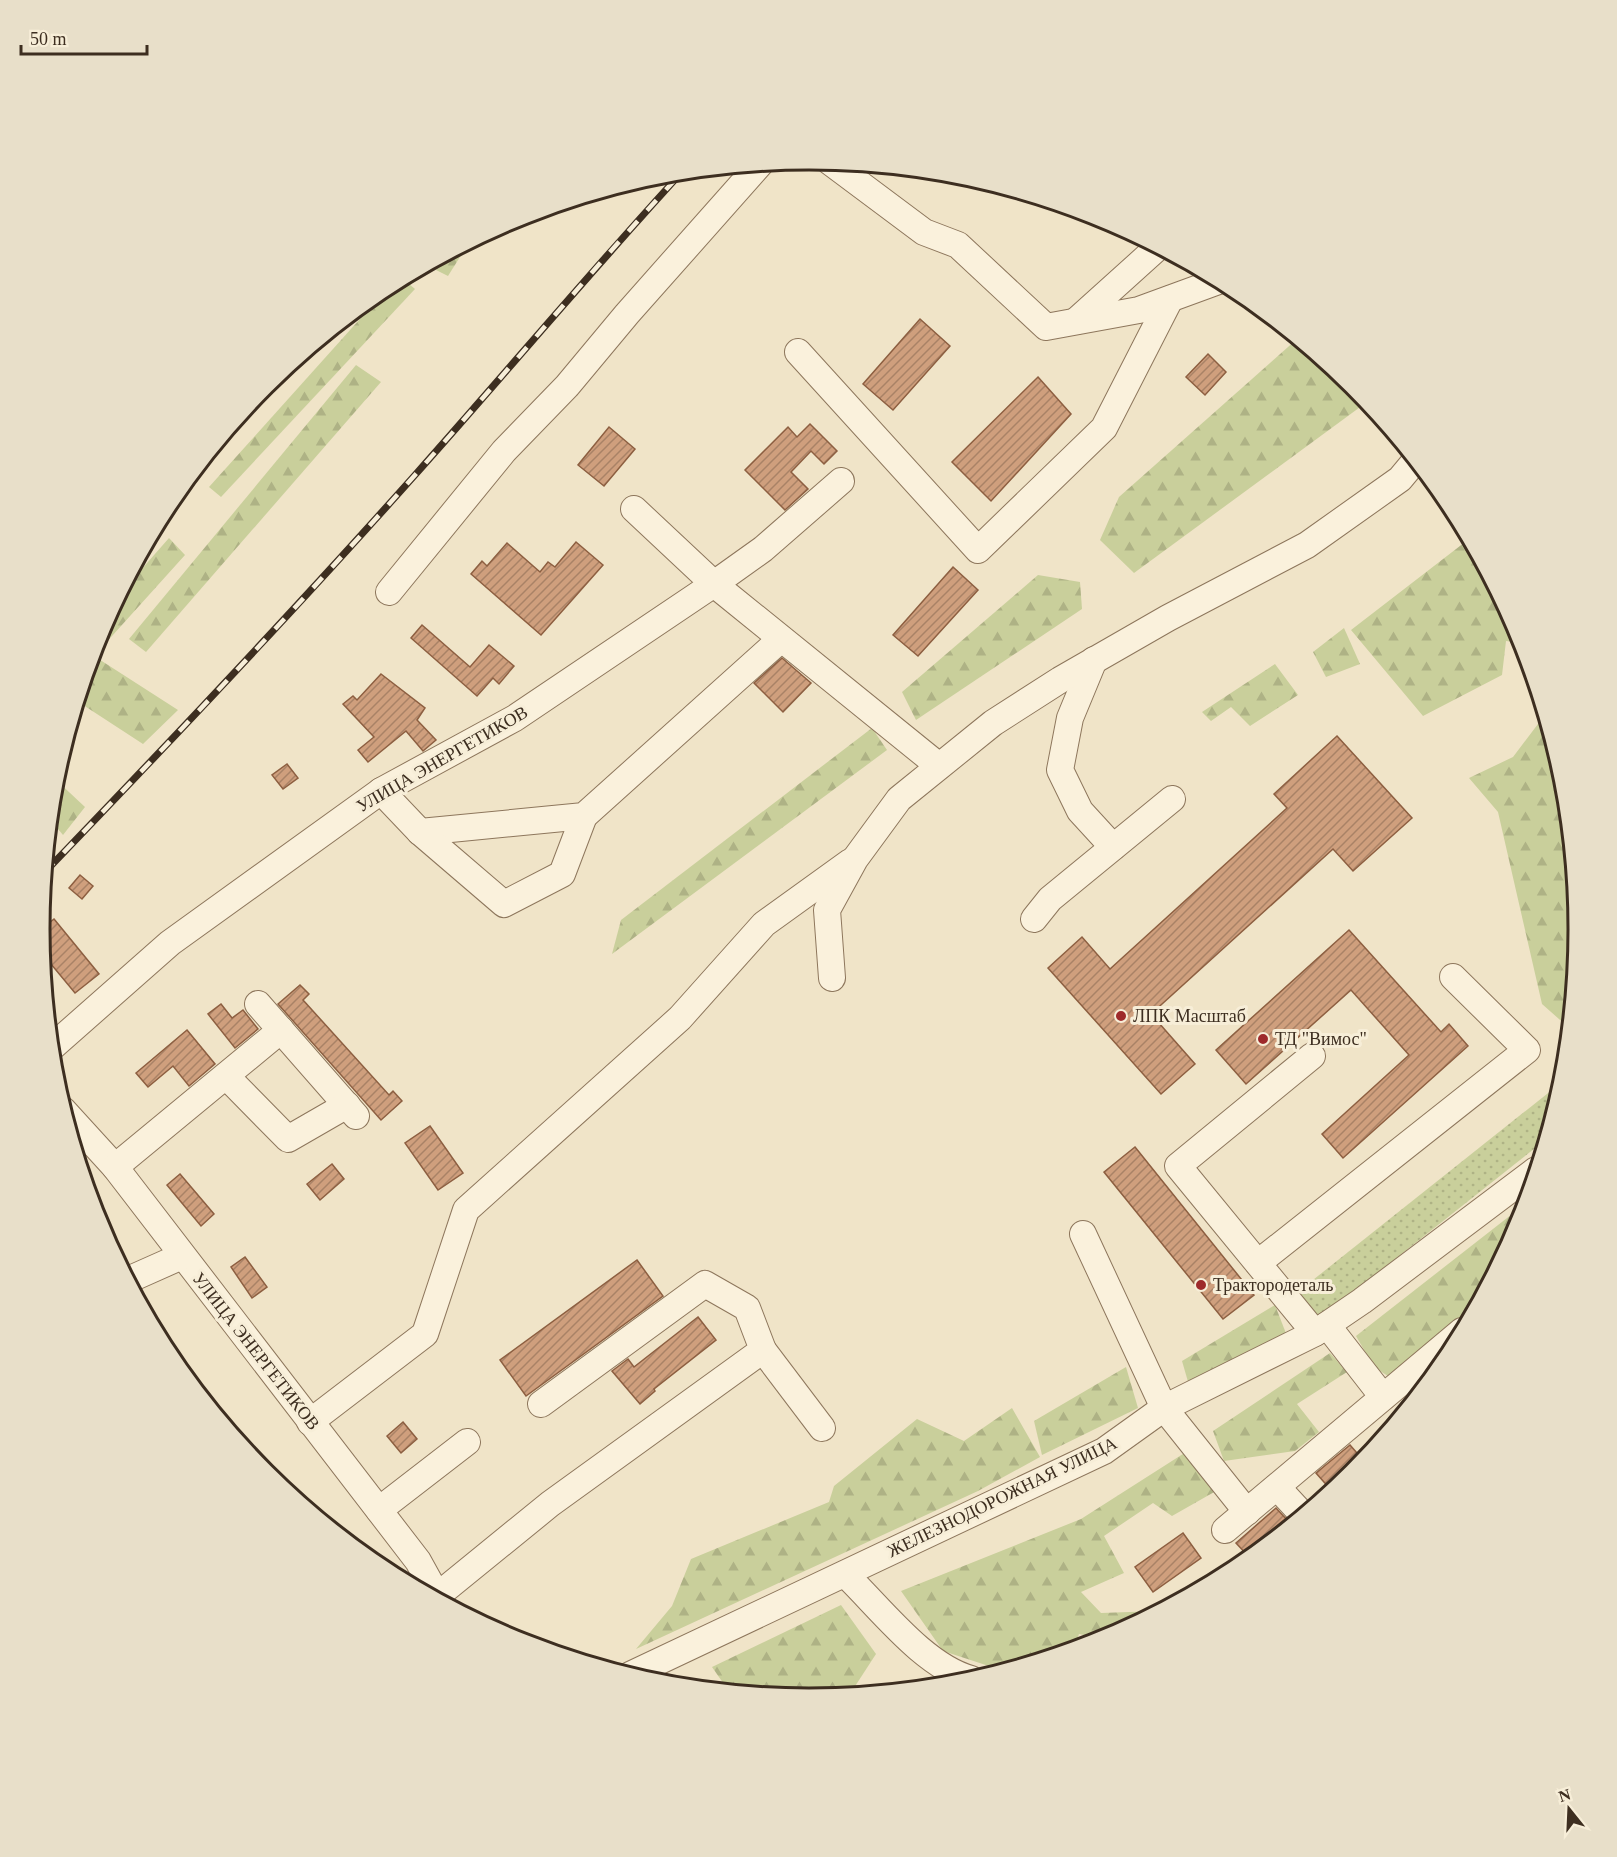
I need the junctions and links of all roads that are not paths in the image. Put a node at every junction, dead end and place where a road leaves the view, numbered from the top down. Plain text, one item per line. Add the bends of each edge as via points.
1 (842, 171) edge
2 (753, 172) edge
3 (1152, 252) edge
4 (1209, 284) edge
5 (1170, 299) junction
6 (1076, 321) junction
7 (798, 352) dead end
8 (1411, 466) edge
9 (841, 481) dead end
10 (634, 509) dead end
11 (714, 585) junction
12 (389, 592) dead end
13 (781, 639) junction
14 (1094, 660) junction
15 (939, 766) junction
16 (381, 791) junction
17 (1172, 799) dead end
18 (584, 816) junction
19 (420, 832) junction
20 (1113, 847) junction
21 (855, 859) junction
22 (1034, 919) dead end
23 (1453, 977) dead end
24 (832, 978) dead end
25 (258, 1004) dead end
26 (281, 1030) junction
27 (58, 1042) edge
28 (1312, 1056) dead end
29 (226, 1076) junction
30 (74, 1123) edge
31 (115, 1167) junction
32 (1525, 1178) edge
33 (1083, 1234) dead end
34 (182, 1256) junction
35 (1258, 1263) junction
36 (135, 1277) edge
37 (1321, 1329) junction
38 (1440, 1349) edge
39 (763, 1350) junction
40 (1383, 1398) junction
41 (541, 1404) dead end
42 (1164, 1408) junction
43 (310, 1422) junction
44 (822, 1428) dead end
45 (467, 1442) dead end
46 (1277, 1486) junction
47 (1297, 1509) edge
48 (379, 1510) junction
49 (1247, 1512) junction
50 (1225, 1530) dead end
51 (846, 1575) junction
52 (433, 1588) edge
53 (443, 1594) edge
54 (643, 1669) edge
55 (955, 1673) edge

1 - 6 street via 924,232 958,245 1046,327
2 - 12 street via 567,386 504,451
3 - 6 street
4 - 5 street
5 - 6 street via 1139,310
5 - 7 street via 1104,428 978,550
8 - 14 street via 1400,479 1307,546
9 - 11 street, УЛИЦА ЭНЕРГЕТИКОВ via 763,549
10 - 11 street
11 - 13 street
11 - 16 street, УЛИЦА ЭНЕРГЕТИКОВ via 515,718
13 - 15 street
13 - 18 street
14 - 15 street via 993,723
14 - 20 street via 1070,718 1060,770 1080,811
15 - 21 street via 899,799
16 - 19 street
16 - 27 street, УЛИЦА ЭНЕРГЕТИКОВ via 170,943
17 - 20 street
18 - 19 street
18 - 19 street via 562,874 504,904
20 - 22 street via 1050,899
21 - 24 street via 827,910
21 - 43 street via 764,924 680,1018 466,1210 425,1335
23 - 35 street via 1527,1050
25 - 26 street
26 - 29 street
26 - 29 street via 351,1111 288,1139
28 - 35 street via 1178,1166
29 - 31 street
30 - 31 street, УЛИЦА ЭНЕРГЕТИКОВ
31 - 34 street, УЛИЦА ЭНЕРГЕТИКОВ
32 - 37 street, ЖЕЛЕЗНОДОРОЖНАЯ УЛИЦА
33 - 42 street
34 - 36 street
34 - 43 street, УЛИЦА ЭНЕРГЕТИКОВ
35 - 37 street
37 - 40 street
37 - 42 street, ЖЕЛЕЗНОДОРОЖНАЯ УЛИЦА
38 - 40 street
39 - 41 street via 747,1308 705,1284
39 - 44 street
39 - 53 street via 550,1504
40 - 46 street
42 - 49 street
42 - 51 street, ЖЕЛЕЗНОДОРОЖНАЯ УЛИЦА via 1104,1451
43 - 48 street, УЛИЦА ЭНЕРГЕТИКОВ
45 - 48 street
46 - 47 street
46 - 49 street
48 - 52 street, УЛИЦА ЭНЕРГЕТИКОВ via 418,1561
49 - 50 street
51 - 54 street, ЖЕЛЕЗНОДОРОЖНАЯ УЛИЦА
51 - 55 street via 930,1658

